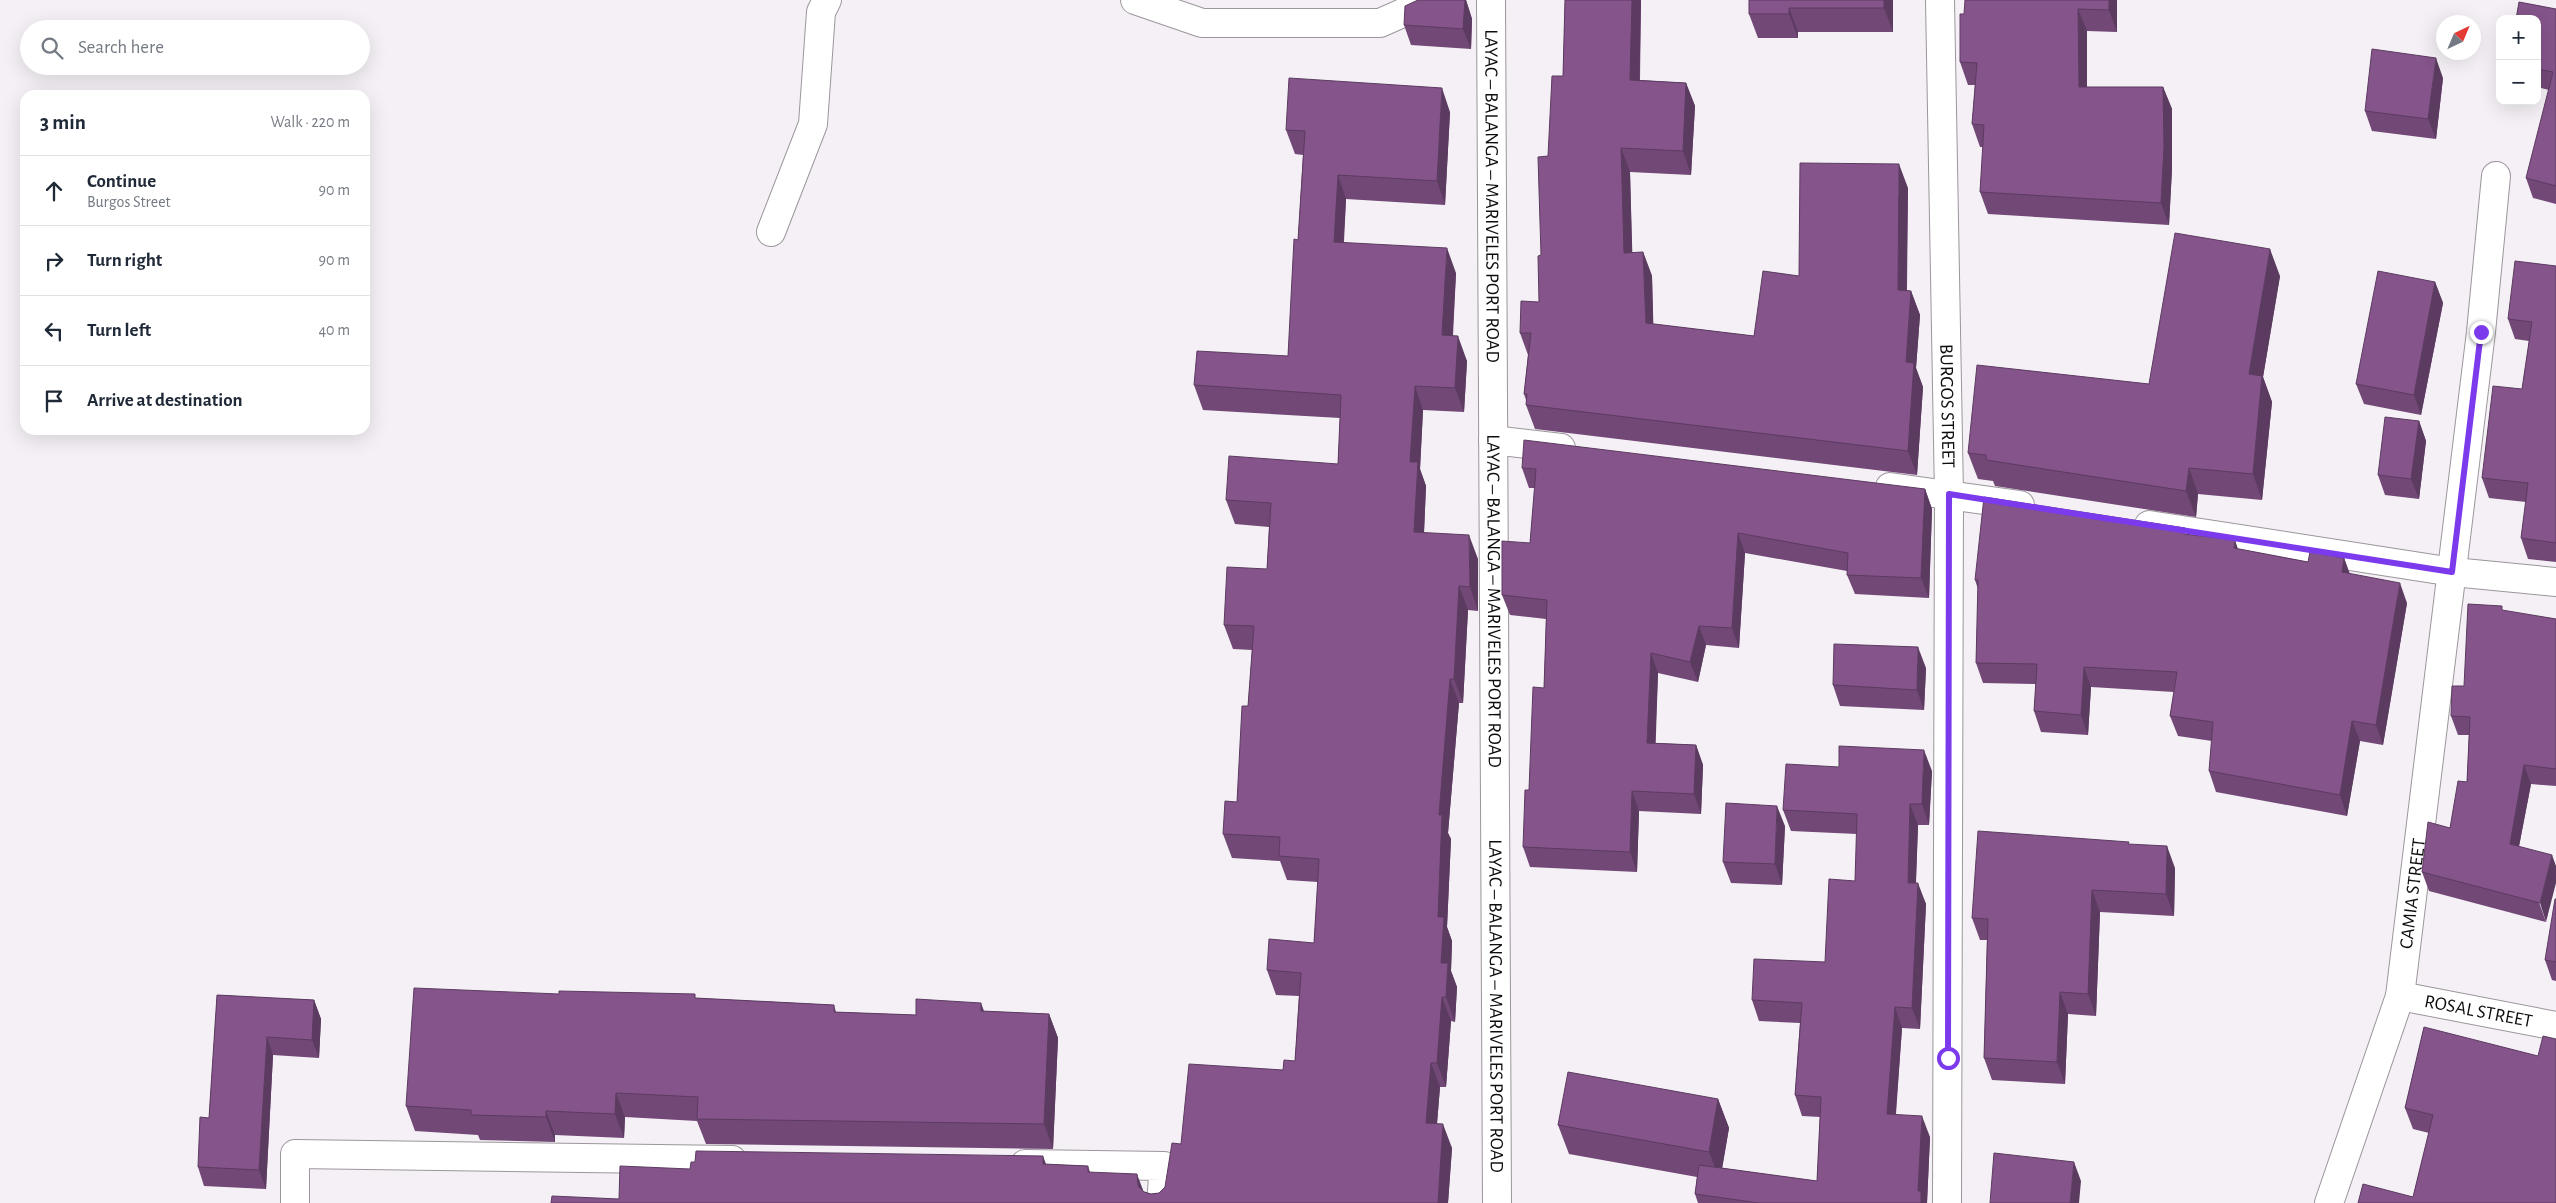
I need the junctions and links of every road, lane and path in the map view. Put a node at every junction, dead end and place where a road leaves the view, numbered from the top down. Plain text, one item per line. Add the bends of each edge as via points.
1 (827, 0) edge
2 (1135, 0) edge
3 (1432, 0) edge
4 (1491, 0) edge
5 (1940, 0) edge
6 (2496, 176) dead end
7 (770, 232) dead end
8 (1493, 440) junction
9 (1583, 451) edge
10 (1860, 484) edge
11 (1949, 494) junction
12 (2048, 510) edge
13 (2127, 522) edge
14 (2452, 572) junction
15 (2556, 582) edge
16 (2400, 996) junction
17 (2556, 1026) edge
18 (754, 1161) edge
19 (1004, 1164) edge
20 (295, 1203) edge
21 (1161, 1203) edge
22 (1497, 1203) edge
23 (1947, 1203) edge
24 (2329, 1203) edge

1 - 7 street via 821,12 813,124
2 - 3 street via 1202,23 1380,23
4 - 8 street, LAYAC – BALANGA – MARIVELES PORT ROAD
5 - 11 street, BURGOS STREET
6 - 14 street, CAMIA STREET
8 - 9 street
8 - 22 street, LAYAC – BALANGA – MARIVELES PORT ROAD
10 - 11 street
11 - 12 street
11 - 23 street, BURGOS STREET
13 - 14 street
14 - 15 street
14 - 16 street, CAMIA STREET
16 - 17 street, ROSAL STREET
16 - 24 street, CAMIA STREET
18 - 20 street via 295,1154
19 - 21 street via 1164,1166

